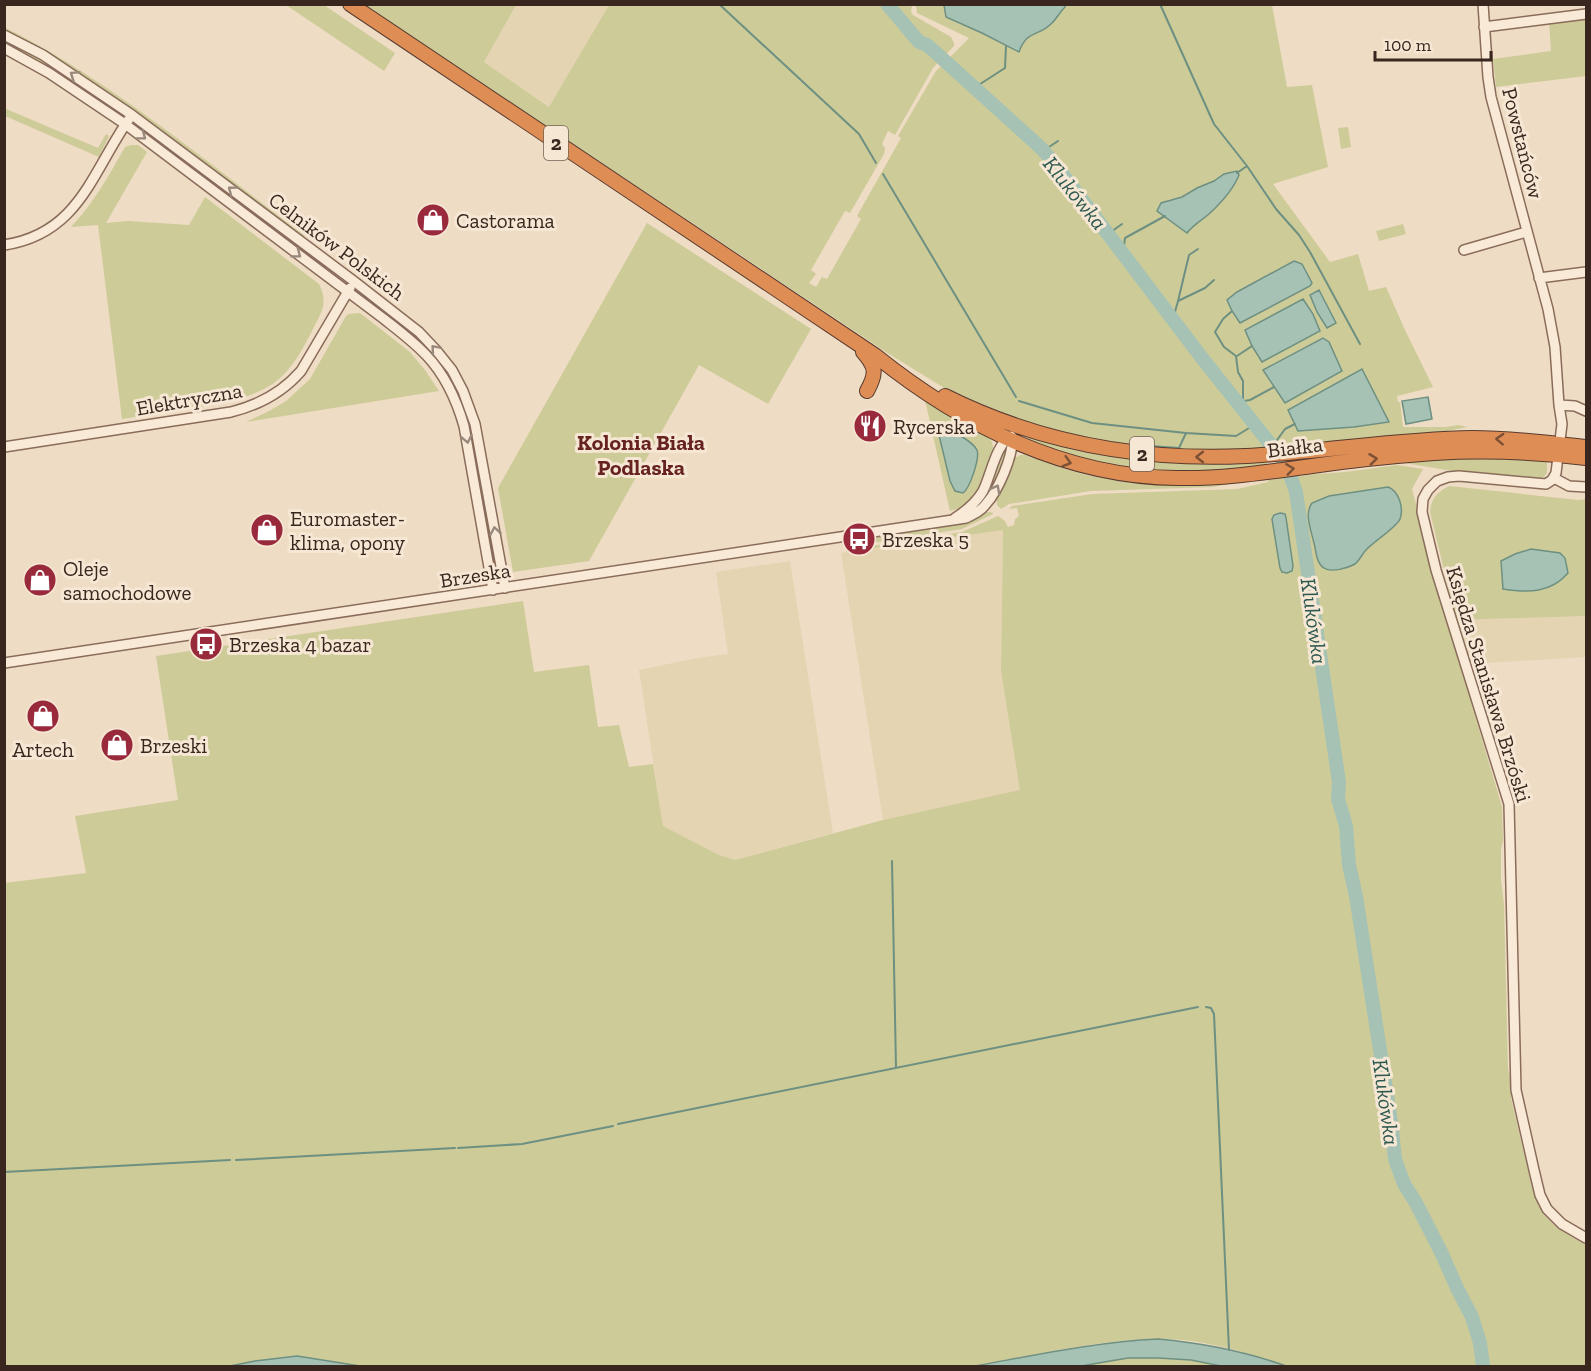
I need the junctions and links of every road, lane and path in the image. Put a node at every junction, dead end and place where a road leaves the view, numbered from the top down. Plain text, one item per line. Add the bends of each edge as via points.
1 (350, 4) edge
2 (1483, 4) edge
3 (1587, 14) edge
4 (1484, 27) junction
5 (4, 35) edge
6 (4, 48) edge
7 (132, 115) junction
8 (126, 124) junction
9 (1526, 232) junction
10 (4, 245) edge
11 (1464, 250) dead end
12 (1587, 272) edge
13 (1539, 278) junction
14 (355, 282) junction
15 (348, 291) junction
16 (854, 341) junction
17 (876, 357) junction
18 (867, 391) dead end
19 (469, 404) junction
20 (1559, 405) junction
21 (459, 408) junction
22 (1587, 411) edge
23 (1005, 421) junction
24 (1028, 430) junction
25 (1010, 439) junction
26 (4, 447) edge
27 (1587, 447) edge
28 (1558, 449) junction
29 (1587, 458) edge
30 (1554, 478) junction
31 (1587, 488) edge
32 (505, 588) junction
33 (493, 590) junction
34 (4, 663) edge
35 (1587, 1238) edge

1 - 16 highway, 2
2 - 4 street, Powstańców
3 - 4 street
4 - 9 street, Powstańców via 1491,97
7 -> 5 street, Celników Polskich via 55,63
6 - 8 street, Celników Polskich via 50,73
7 - 8 street
14 -> 7 street, Celników Polskich
8 - 10 street via 81,200 66,217 39,235
8 -> 15 street, Celników Polskich
9 - 11 street, Powstańców
9 - 13 street, Powstańców
12 - 13 street
13 - 20 street, Powstańców via 1553,333
14 - 15 street, Elektryczna
19 -> 14 street, Celników Polskich via 452,370 436,350
15 - 21 street, Celników Polskich via 429,358
15 - 26 street, Elektryczna via 301,371 257,404 231,412
16 - 17 highway, 2
16 - 18 highway via 873,365 874,378
17 - 23 highway, 2 via 952,399
17 - 25 highway, 2 via 952,409
19 - 21 street
32 -> 19 street, Celników Polskich
20 - 22 street
20 - 28 street, Powstańców
21 -> 33 street, Celników Polskich
23 - 24 highway, 2
23 - 25 street
24 - 25 street
28 -> 24 highway, Białka / 2 via 1504,439 1459,438 1195,457 1140,454
25 -> 28 highway, Białka / 2 via 1080,466 1126,475 1185,478 1412,454
25 - 32 street, Brzeska via 1000,448 980,496 950,521
27 - 28 highway, Białka / 2
28 - 29 highway, Białka / 2
28 - 30 street
30 - 31 street
30 - 35 street, Księdza Stanisława Brzóski via 1543,484 1448,477 1428,490 1422,512 1436,570 1509,804 1516,1090 1534,1170 1547,1209 1562,1224
32 - 33 street, Brzeska
33 - 34 street, Brzeska

